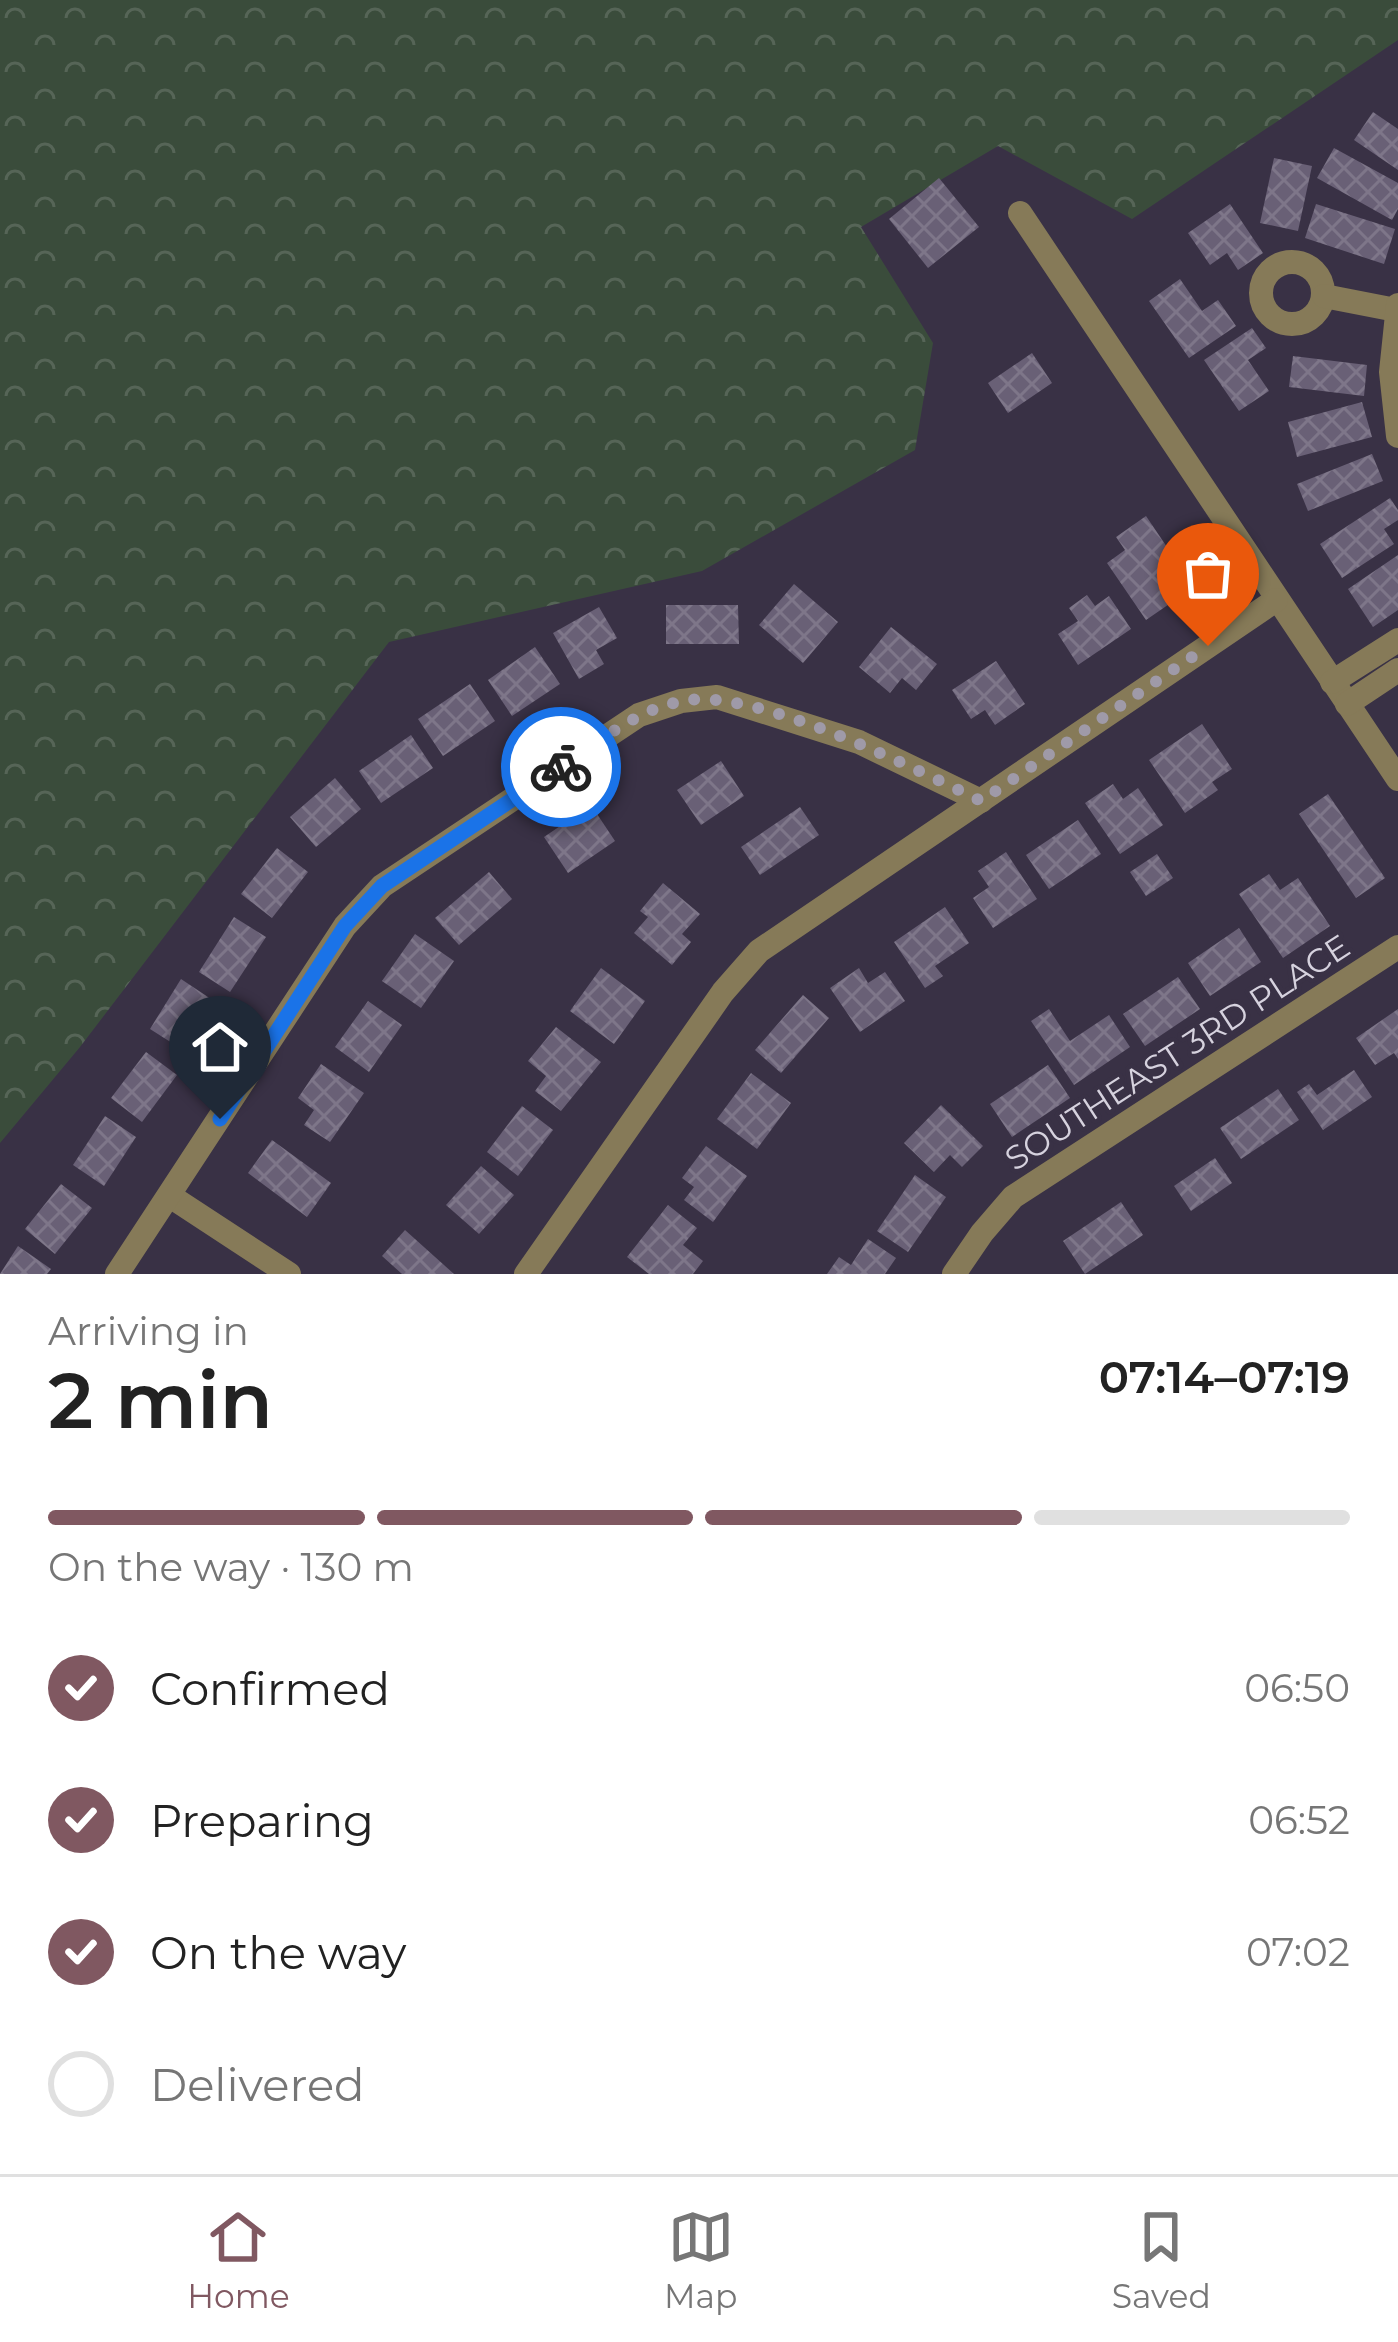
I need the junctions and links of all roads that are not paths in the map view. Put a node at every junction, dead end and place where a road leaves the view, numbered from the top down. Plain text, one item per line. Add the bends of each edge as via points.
1 (1020, 213) dead end
2 (1324, 296) dead end
3 (1397, 308) edge
4 (1398, 436) edge
5 (1276, 600) junction
6 (1398, 640) edge
7 (1398, 670) edge
8 (1332, 682) junction
9 (1347, 704) junction
10 (1398, 779) edge
11 (981, 801) junction
12 (1398, 947) edge
13 (170, 1196) junction
14 (117, 1274) edge
15 (289, 1274) edge
16 (526, 1274) edge
17 (954, 1274) edge

1 - 5 street
2 - 3 street
3 - 4 street via 1391,372
5 - 8 street
5 - 11 street
6 - 8 street
7 - 9 street
8 - 9 street
9 - 10 street
11 - 13 street via 859,742 717,697 639,716 382,886 345,926
11 - 16 street via 759,951
12 - 17 street, SOUTHEAST 3RD PLACE via 1013,1197
13 - 14 street
13 - 15 street

